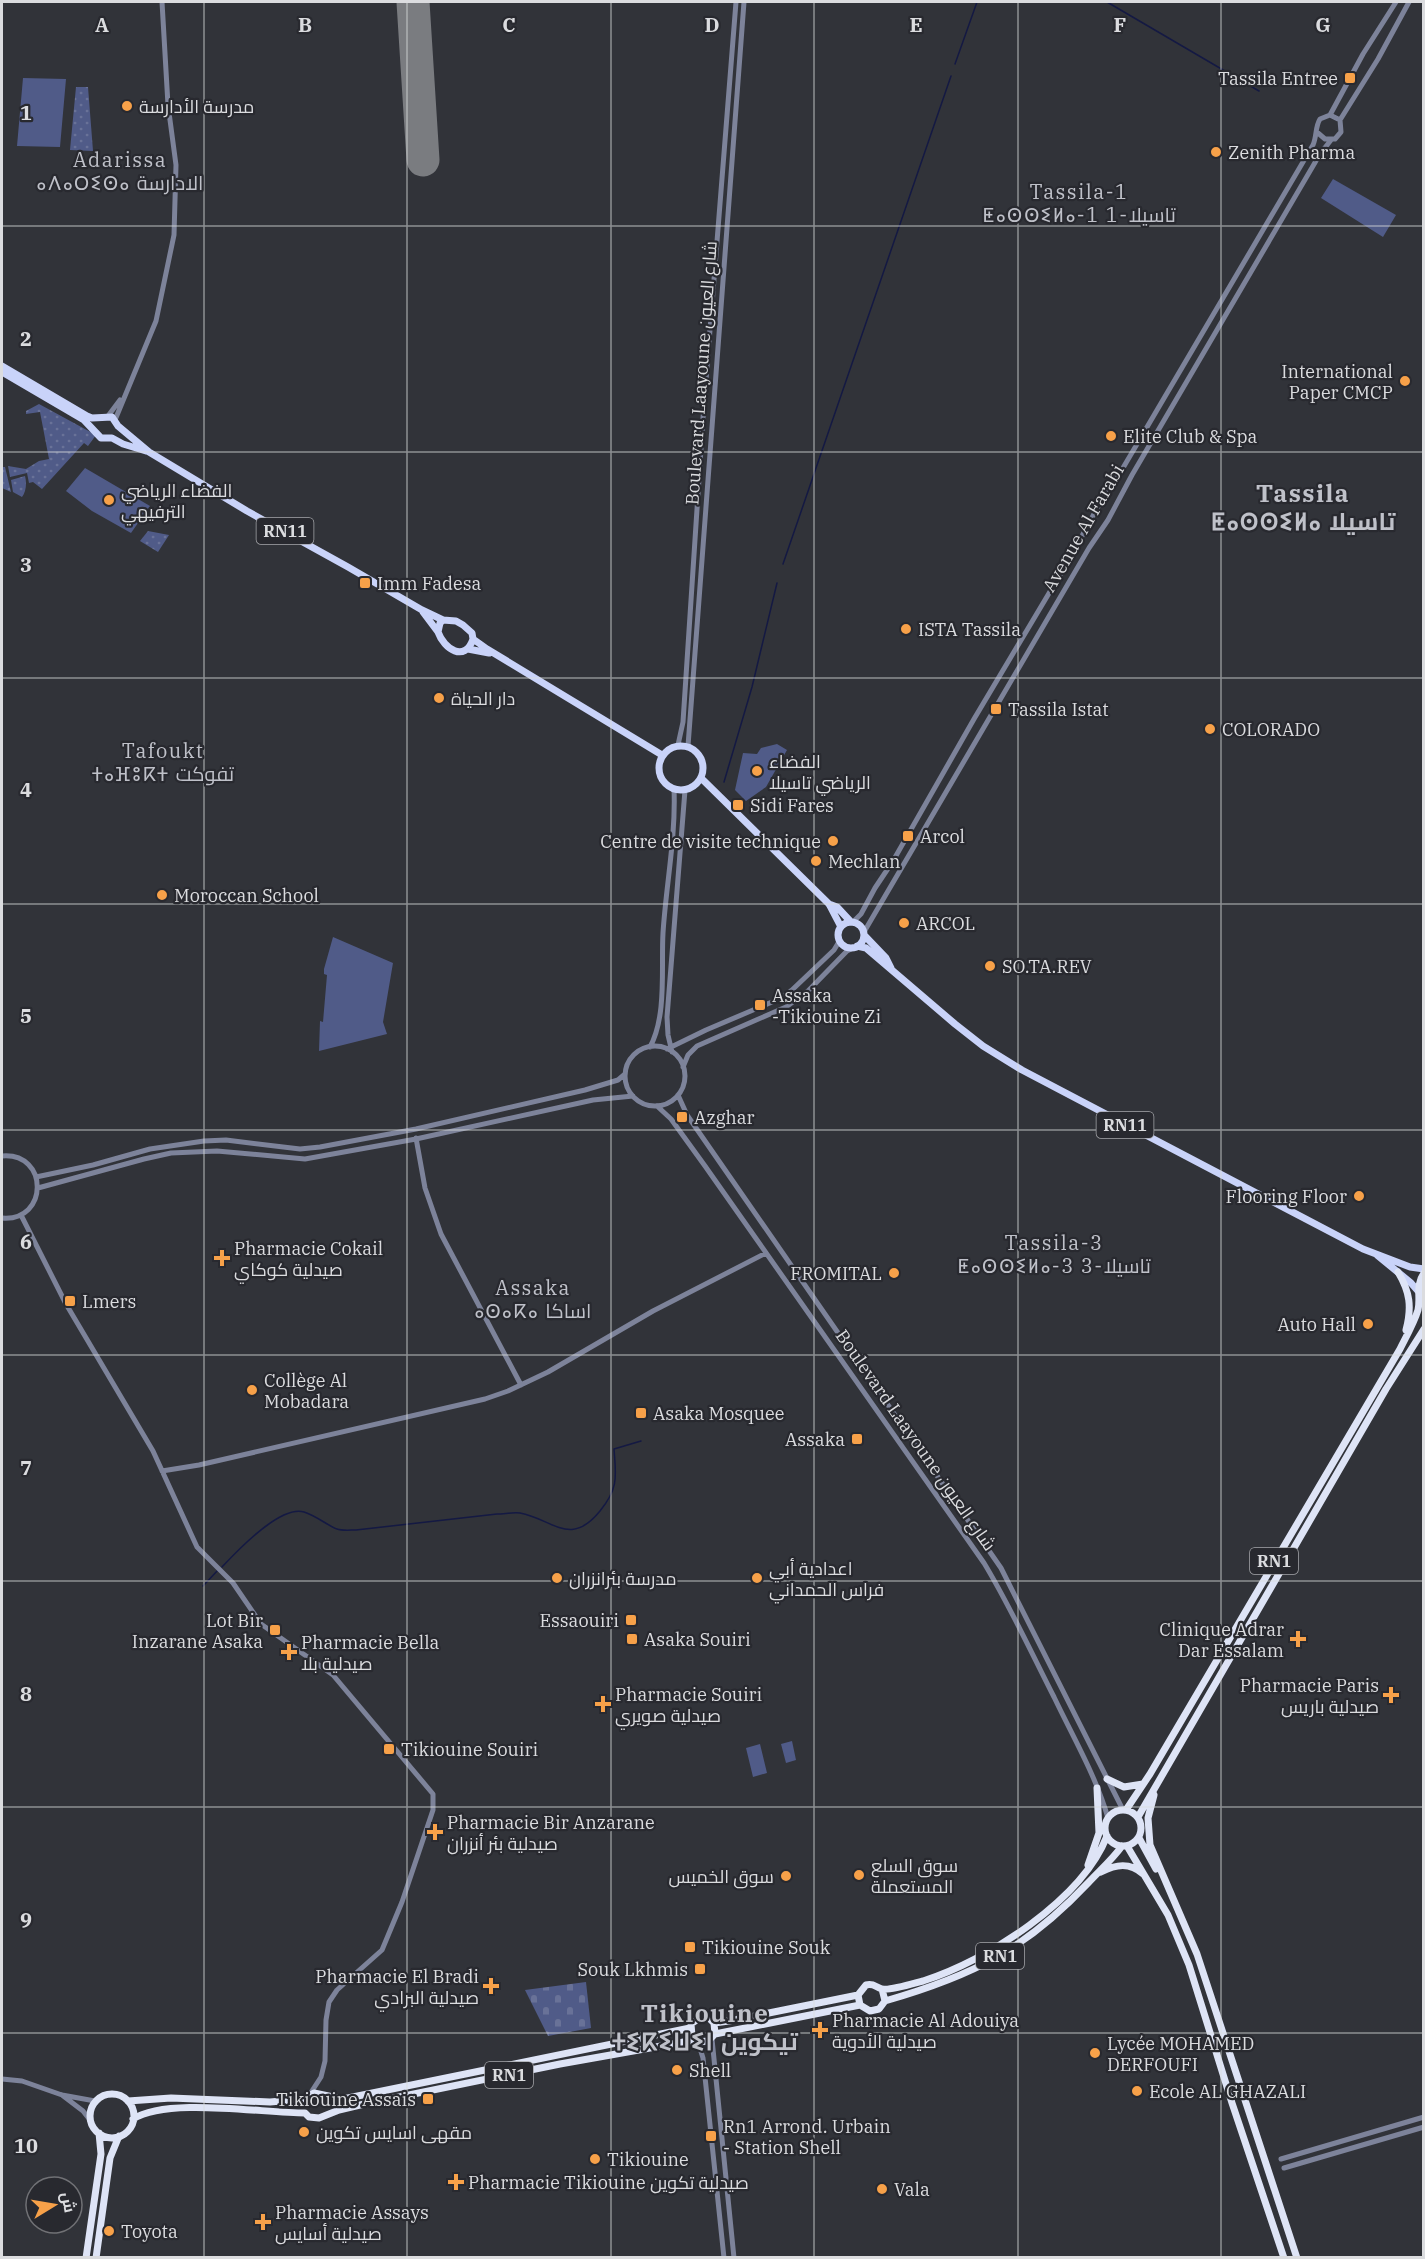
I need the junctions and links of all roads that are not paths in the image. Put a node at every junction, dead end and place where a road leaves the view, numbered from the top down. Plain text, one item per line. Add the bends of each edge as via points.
1 (162, 2) edge
2 (736, 2) edge
3 (744, 2) edge
4 (1396, 2) edge
5 (1409, 2) edge
6 (1330, 115) junction
7 (1340, 120) junction
8 (1318, 133) junction
9 (1331, 140) junction
10 (2, 366) edge
11 (2, 372) edge
12 (126, 391) junction
13 (105, 416) junction
14 (117, 423) junction
15 (96, 430) junction
16 (112, 438) junction
17 (149, 452) junction
18 (422, 610) junction
19 (443, 620) junction
20 (438, 632) junction
21 (473, 639) junction
22 (468, 649) junction
23 (493, 653) junction
24 (678, 745) junction
25 (688, 746) junction
26 (662, 755) junction
27 (701, 778) junction
28 (674, 789) junction
29 (685, 790) junction
30 (829, 904) junction
31 (852, 922) junction
32 (841, 927) junction
33 (864, 933) junction
34 (840, 940) junction
35 (855, 947) junction
36 (891, 968) junction
37 (650, 1047) junction
38 (670, 1049) junction
39 (683, 1067) junction
40 (625, 1074) junction
41 (678, 1095) junction
42 (633, 1096) junction
43 (657, 1106) junction
44 (416, 1129) junction
45 (416, 1139) junction
46 (2, 1156) edge
47 (36, 1177) junction
48 (38, 1188) junction
49 (21, 1215) junction
50 (2, 1218) edge
51 (766, 1253) junction
52 (1377, 1255) junction
53 (1424, 1271) edge
54 (1398, 1272) junction
55 (1420, 1297) edge
56 (1424, 1329) edge
57 (1400, 1349) junction
58 (521, 1385) junction
59 (162, 1471) junction
60 (1107, 1779) junction
61 (1158, 1779) junction
62 (1143, 1784) junction
63 (1097, 1788) junction
64 (1124, 1810) junction
65 (1138, 1817) junction
66 (1108, 1818) junction
67 (1107, 1836) junction
68 (1139, 1838) junction
69 (1124, 1846) junction
70 (1085, 1873) junction
71 (1094, 1877) junction
72 (1147, 1878) junction
73 (1165, 1881) junction
74 (882, 1989) junction
75 (858, 1995) junction
76 (885, 2001) junction
77 (860, 2005) junction
78 (714, 2023) junction
79 (690, 2028) junction
80 (713, 2036) junction
81 (696, 2041) junction
82 (321, 2077) junction
83 (2, 2079) edge
84 (62, 2095) junction
85 (323, 2096) junction
86 (307, 2097) junction
87 (95, 2101) junction
88 (128, 2101) junction
89 (305, 2114) junction
90 (324, 2115) junction
91 (1424, 2117) edge
92 (90, 2120) junction
93 (133, 2120) junction
94 (1424, 2127) edge
95 (99, 2133) junction
96 (119, 2136) junction
97 (1281, 2159) dead end
98 (1284, 2168) dead end
99 (86, 2258) edge
100 (96, 2258) edge
101 (724, 2258) edge
102 (734, 2258) edge
103 (1284, 2258) edge
104 (1297, 2258) edge

1 - 12 street via 176,165 174,235 156,321
2 - 24 street, Boulevard Laayoune شارع العيون
3 - 25 street, Boulevard Laayoune شارع العيون
4 - 6 street
5 - 7 street
6 - 7 street
6 - 8 street via 1320,119
7 - 9 street via 1341,132
8 - 9 street
8 - 31 street, Avenue Al Farabi via 893,861 861,914
9 - 33 street, Avenue Al Farabi
10 - 13 main road, RN11 via 87,416
11 - 15 main road, RN11
12 - 13 street
12 - 14 street
13 - 14 main road, RN11
13 - 15 main road via 97,422
14 - 16 main road via 117,433
14 - 17 main road, RN11
15 - 16 main road, RN11 via 102,438
16 - 17 main road, RN11
17 - 18 main road, RN11
18 - 19 main road, RN11
18 - 20 main road, RN11
19 - 20 main road
19 - 21 main road, RN11 via 464,625
20 - 22 main road, RN11 via 454,651
21 - 22 main road
21 - 23 main road, RN11
22 - 23 main road, RN11
23 - 26 main road, RN11
24 - 25 main road
24 - 26 main road
25 - 27 main road via 700,756
26 - 28 main road via 661,778
27 - 29 main road
27 - 30 main road, RN11
28 - 29 main road
28 - 37 street via 660,1017
29 - 38 street via 667,1017
30 - 31 main road, RN11
30 - 32 main road, RN11
31 - 32 main road
31 - 33 main road, RN11 via 861,926
32 - 34 main road
33 - 35 main road
33 - 36 main road, RN11
34 - 35 main road, RN11 via 845,946
34 - 38 street via 783,996
35 - 36 main road, RN11 via 866,948
35 - 39 street via 792,1003 701,1044 688,1055
36 - 52 main road, RN11 via 983,1046 1022,1070
37 - 38 street
37 - 40 street via 633,1056
38 - 39 street
39 - 41 street via 684,1081
40 - 42 street
40 - 44 street via 585,1090
41 - 43 street via 670,1103
41 - 60 street, Boulevard Laayoune شارع العيون via 687,1115 1001,1568
42 - 43 street via 644,1104
42 - 45 street via 593,1100
43 - 51 street, Boulevard Laayoune شارع العيون via 671,1119
44 - 45 street
44 - 47 street via 306,1149 226,1140 167,1145
45 - 48 street via 305,1159 217,1151 171,1153
45 - 58 street via 425,1188 441,1234
46 - 47 street via 23,1160
47 - 48 street
48 - 49 street via 32,1206
49 - 50 street
49 - 59 street via 66,1304
51 - 58 street
51 - 63 street, Boulevard Laayoune شارع العيون via 990,1572
52 - 53 main road, RN11
52 - 54 main road, RN11
53 - 55 highway, RN1 via 1418,1284
54 - 55 main road, RN11
54 - 57 highway via 1410,1300
55 - 57 highway, RN1 via 1417,1314
56 - 61 highway, RN1
57 - 62 highway, RN1
58 - 59 street via 485,1399
59 - 82 street via 197,1547 225,1574 261,1624 333,1675 434,1798 411,1876 382,1950 329,2002
60 - 62 highway via 1124,1787
60 - 64 street, Boulevard Laayoune شارع العيون
61 - 65 highway, RN1
61 - 73 highway via 1148,1827 1150,1845
62 - 64 highway, RN1
63 - 66 street, Boulevard Laayoune شارع العيون
63 - 70 highway via 1099,1833
64 - 65 highway
64 - 66 highway, RN1
65 - 68 highway
66 - 67 highway, RN1
67 - 69 highway
67 - 70 highway, RN1
68 - 69 highway, RN1
68 - 73 highway
69 - 71 highway, RN1
69 - 72 highway
70 - 74 highway, RN1 via 1038,1918 999,1946 930,1978
71 - 72 highway via 1123,1865
71 - 76 highway, RN1 via 1048,1923 1005,1953 950,1981
72 - 103 highway via 1189,1965
73 - 104 highway via 1197,1954
74 - 75 highway, RN1 via 870,1984
74 - 76 highway
75 - 77 highway
75 - 78 highway, RN1
76 - 77 highway, RN1 via 873,2011
77 - 80 highway, RN1
78 - 79 highway, RN1 via 701,2017
78 - 80 highway
79 - 81 highway
79 - 85 highway, RN1 via 343,2099
80 - 81 highway, RN1 via 706,2042
80 - 102 street
81 - 90 highway, RN1 via 641,2048
81 - 101 street via 703,2058
82 - 85 street
82 - 86 street
83 - 84 street via 22,2081
84 - 87 street
84 - 92 street
85 - 86 highway, RN1
85 - 90 highway via 328,2103
86 - 88 highway, RN1 via 270,2102 171,2098
86 - 89 highway
87 - 88 highway, RN1 via 107,2094
87 - 92 highway
88 - 93 highway
89 - 90 highway, RN1 via 314,2119
89 - 93 highway, RN1 via 172,2108
91 - 97 street
92 - 95 highway
93 - 96 highway, RN1 via 126,2133
94 - 98 street
95 - 96 highway
95 - 99 highway via 101,2154
96 - 100 highway, RN1 via 110,2158

